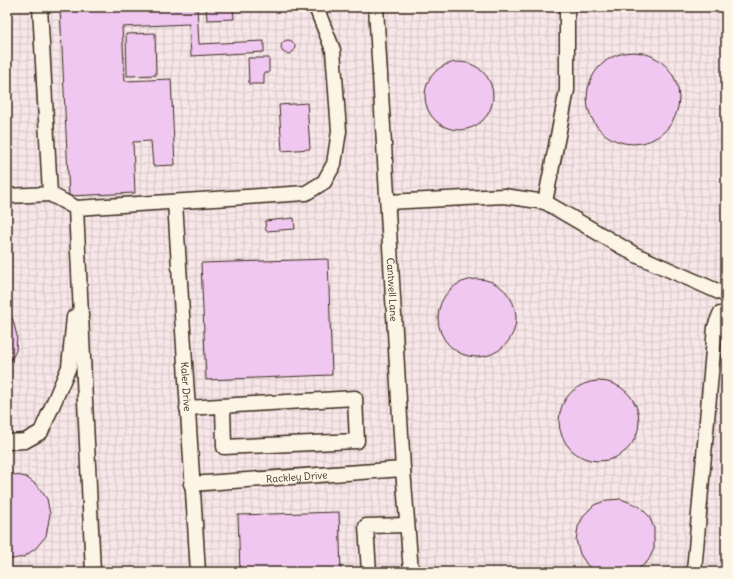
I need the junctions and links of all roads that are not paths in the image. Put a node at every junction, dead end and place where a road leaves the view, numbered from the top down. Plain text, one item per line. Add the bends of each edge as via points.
1 (40, 7) edge
2 (316, 7) edge
3 (376, 7) edge
4 (567, 7) edge
5 (50, 194) junction
6 (7, 196) edge
7 (175, 202) junction
8 (388, 202) junction
9 (545, 202) junction
10 (76, 208) junction
11 (79, 268) junction
12 (726, 296) edge
13 (726, 316) edge
14 (223, 406) junction
15 (187, 408) junction
16 (7, 442) edge
17 (403, 469) junction
18 (191, 484) junction
19 (407, 524) junction
20 (93, 572) edge
21 (198, 572) edge
22 (369, 572) edge
23 (411, 572) edge
24 (694, 572) edge

1 - 5 street
2 - 7 street via 333,50 339,131 334,164 324,182 306,193
3 - 8 street, Cantwell Lane
4 - 9 street via 567,90
5 - 6 street
5 - 10 street
7 - 10 street
7 - 15 street, Kaler Drive
8 - 9 street via 504,196
8 - 17 street, Cantwell Lane
9 - 12 street via 636,254
10 - 11 street
11 - 16 street via 69,367 41,432 25,441
11 - 20 street
13 - 24 street via 720,314 715,327
14 - 14 street via 355,398 357,441 224,448
14 - 15 street
15 - 18 street, Kaler Drive
17 - 18 street, Rackley Drive
17 - 19 street, Cantwell Lane
18 - 21 street, Kaler Drive
19 - 22 street via 366,526
19 - 23 street, Cantwell Lane

